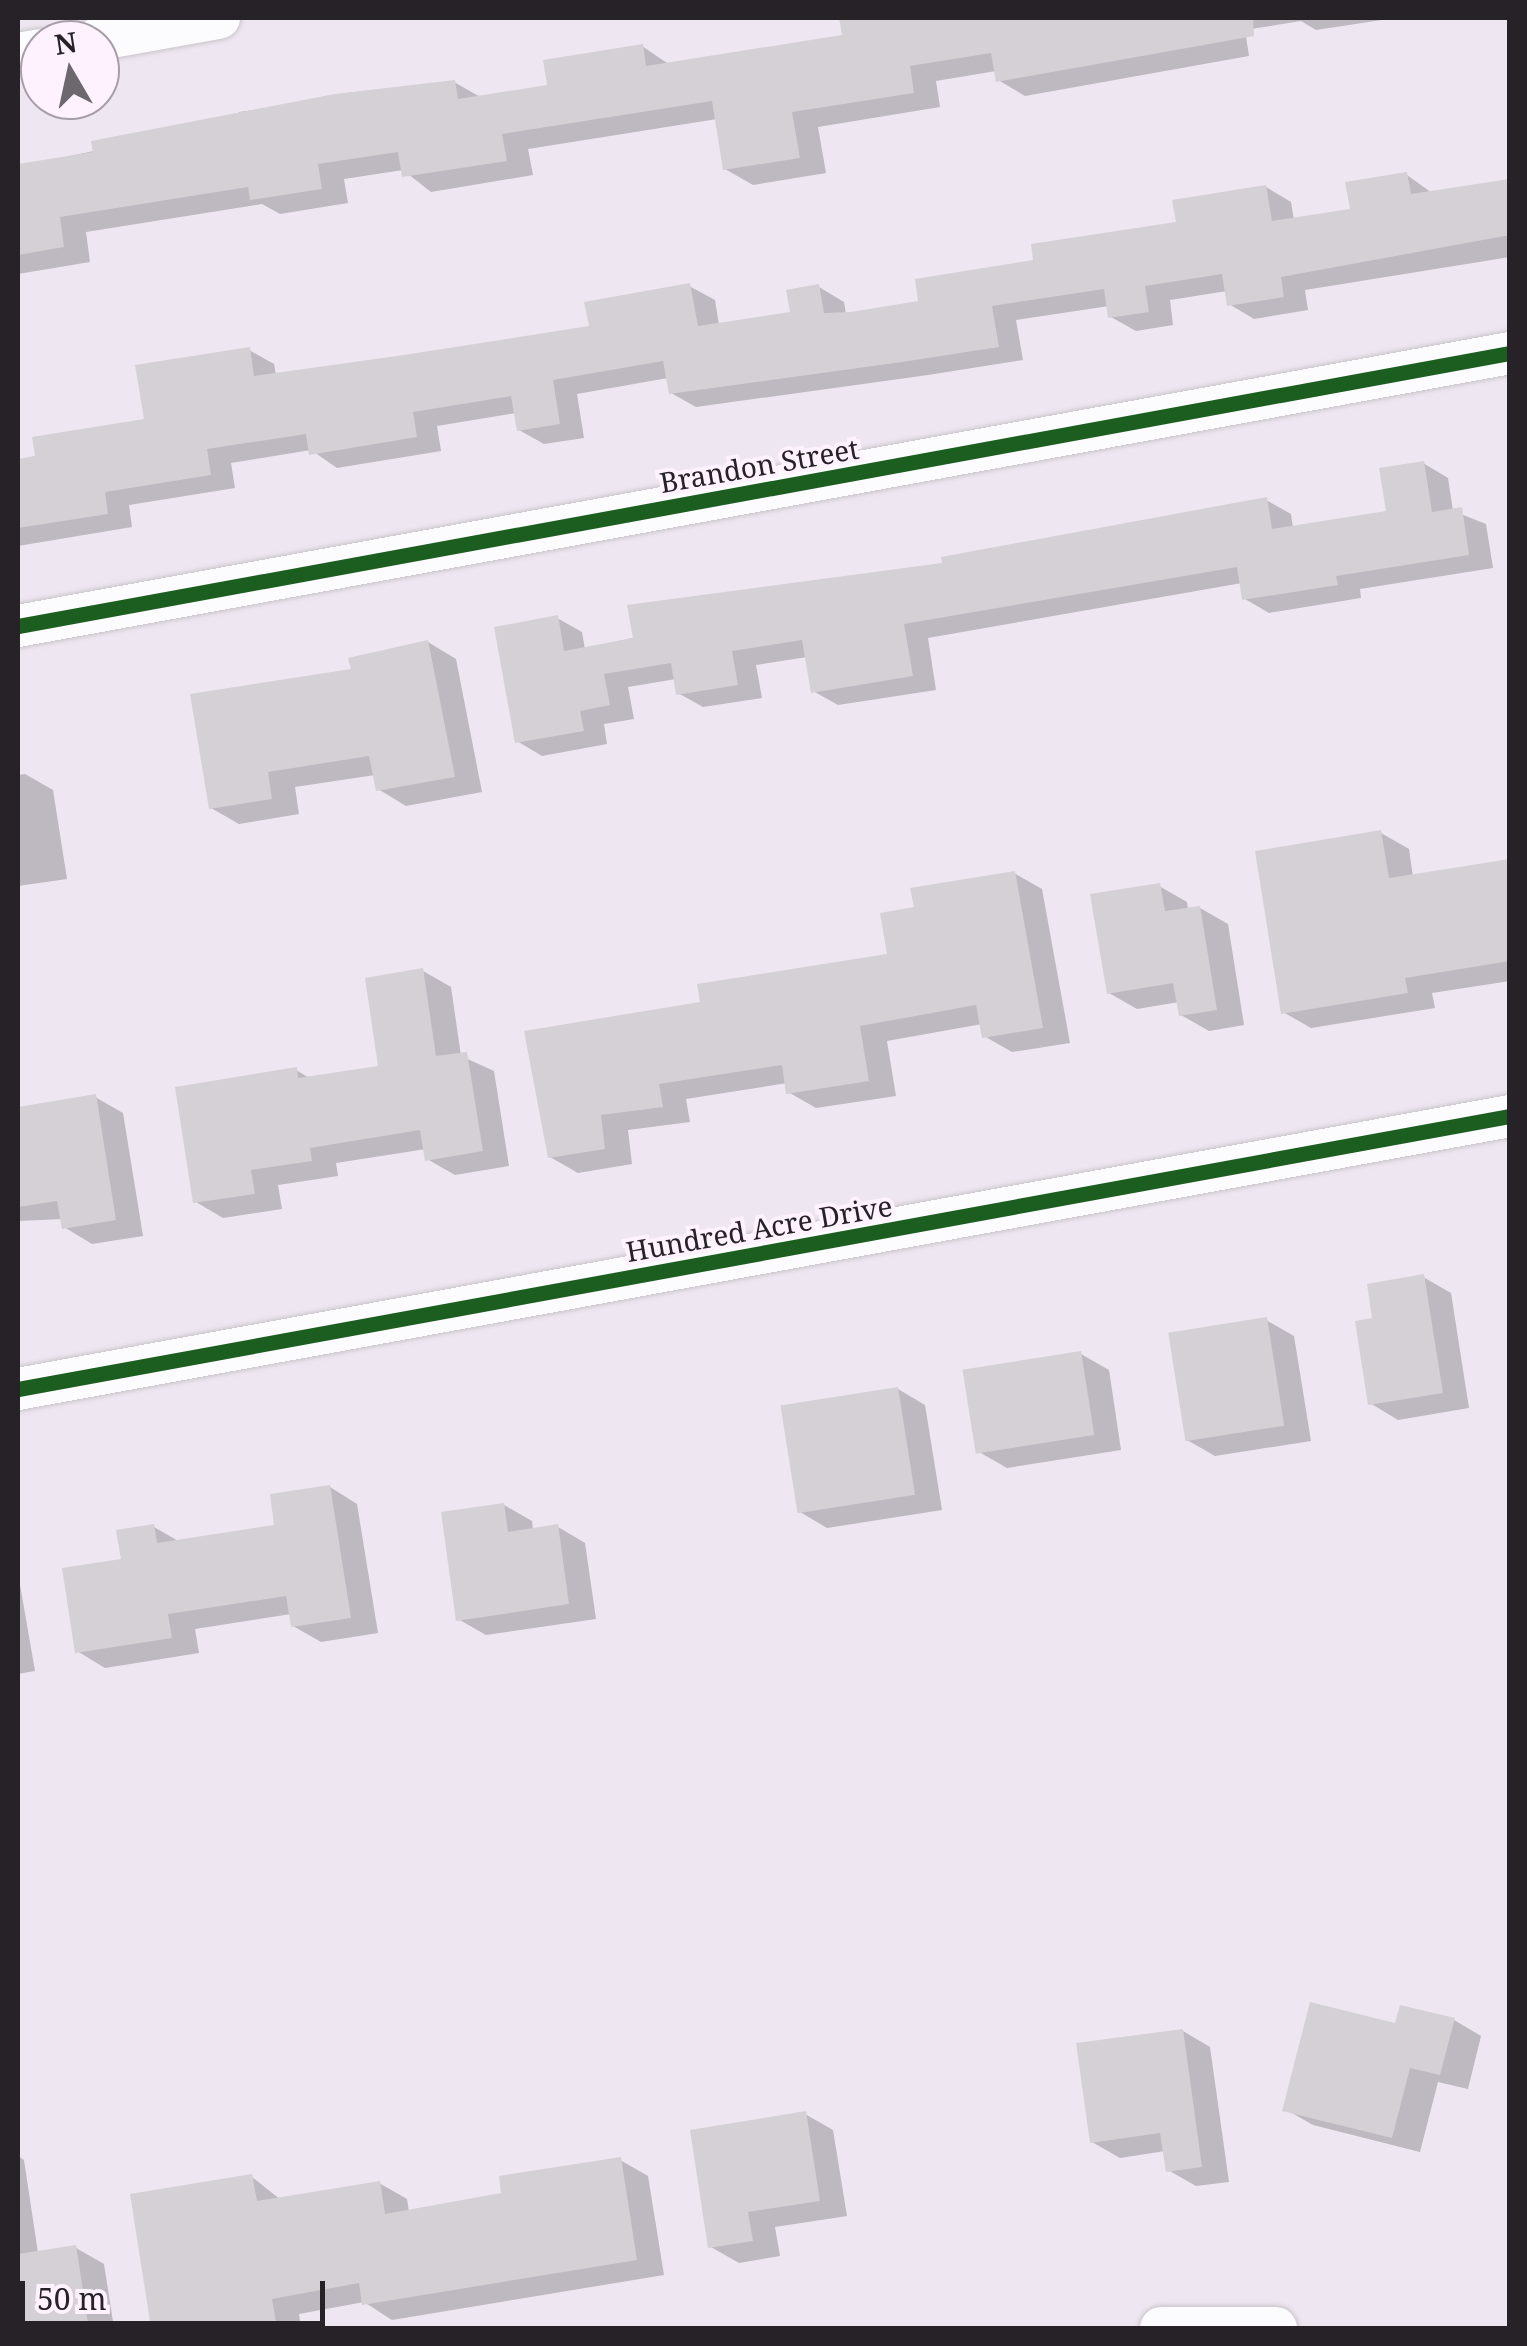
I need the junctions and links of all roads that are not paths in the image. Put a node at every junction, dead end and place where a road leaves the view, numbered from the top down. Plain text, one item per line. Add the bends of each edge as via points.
1 (219, 18) edge
2 (120, 36) edge
3 (1510, 352) edge
4 (18, 626) edge
5 (1510, 1116) edge
6 (18, 1389) edge
7 (1161, 2328) edge
8 (1276, 2328) edge

1 - 2 street
3 - 4 street, Brandon Street
5 - 6 street, Hundred Acre Drive
7 - 8 street

